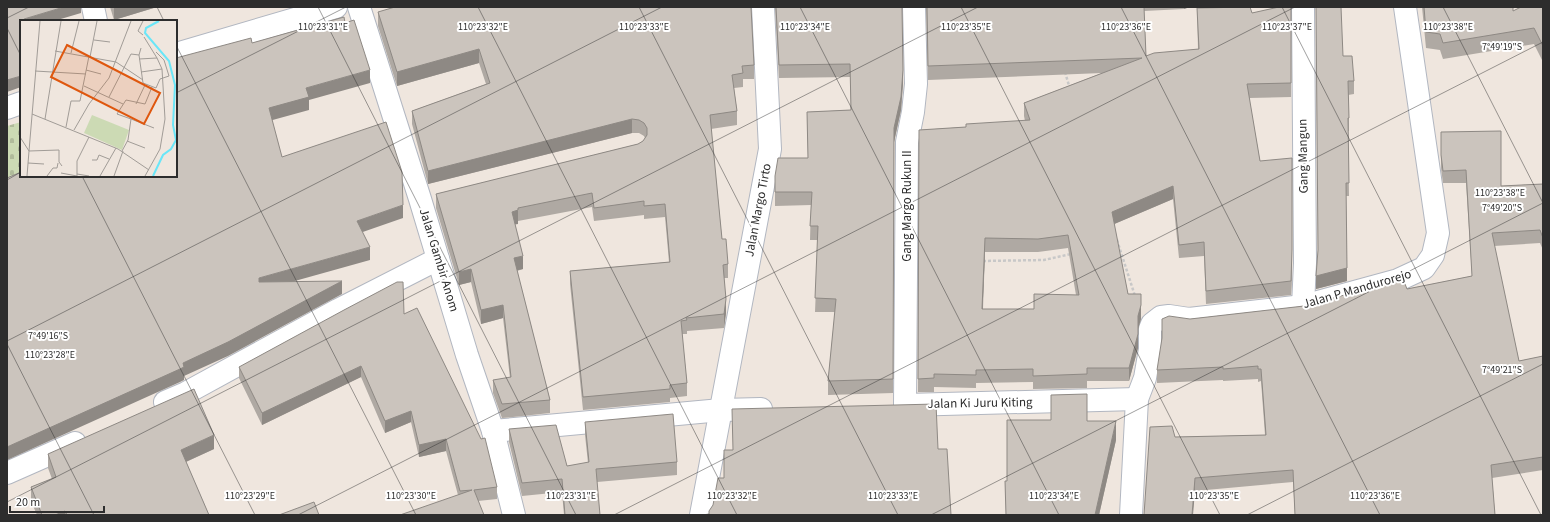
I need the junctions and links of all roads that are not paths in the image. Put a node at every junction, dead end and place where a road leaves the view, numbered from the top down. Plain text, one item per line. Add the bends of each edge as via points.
1 (93, 7) edge
2 (336, 7) edge
3 (359, 7) edge
4 (763, 7) edge
5 (914, 7) edge
6 (1303, 7) edge
7 (1406, 7) edge
8 (96, 20) edge
9 (177, 54) edge
10 (20, 103) edge
11 (7, 108) edge
12 (438, 259) junction
13 (1303, 306) junction
14 (1137, 399) junction
15 (905, 405) junction
16 (882, 406) edge
17 (782, 408) edge
18 (150, 409) edge
19 (721, 410) junction
20 (493, 431) junction
21 (93, 435) edge
22 (7, 473) edge
23 (514, 515) edge
24 (701, 515) edge
25 (1131, 515) edge

1 - 8 street
2 - 9 street
3 - 12 street, Jalan Gambir Anom via 428,197
4 - 19 street, Jalan Margo Tirto via 770,149
5 - 15 street, Gang Margo Rukun II via 916,84 907,142
6 - 13 street, Gang Mangun
7 - 13 street, Jalan P Mandurorejo via 1438,233 1433,255 1424,268 1398,280
10 - 11 street
12 - 18 street via 186,393
12 - 20 street, Jalan Gambir Anom
13 - 14 street, Jalan P Mandurorejo via 1189,319 1161,317 1150,329 1150,349 1145,378
14 - 15 street, Jalan Ki Juru Kiting
14 - 25 street
15 - 16 street, Jalan Ki Juru Kiting
17 - 19 street
19 - 20 street
19 - 24 street, Jalan Margo Tirto
20 - 23 street, Jalan Gambir Anom
21 - 22 street

